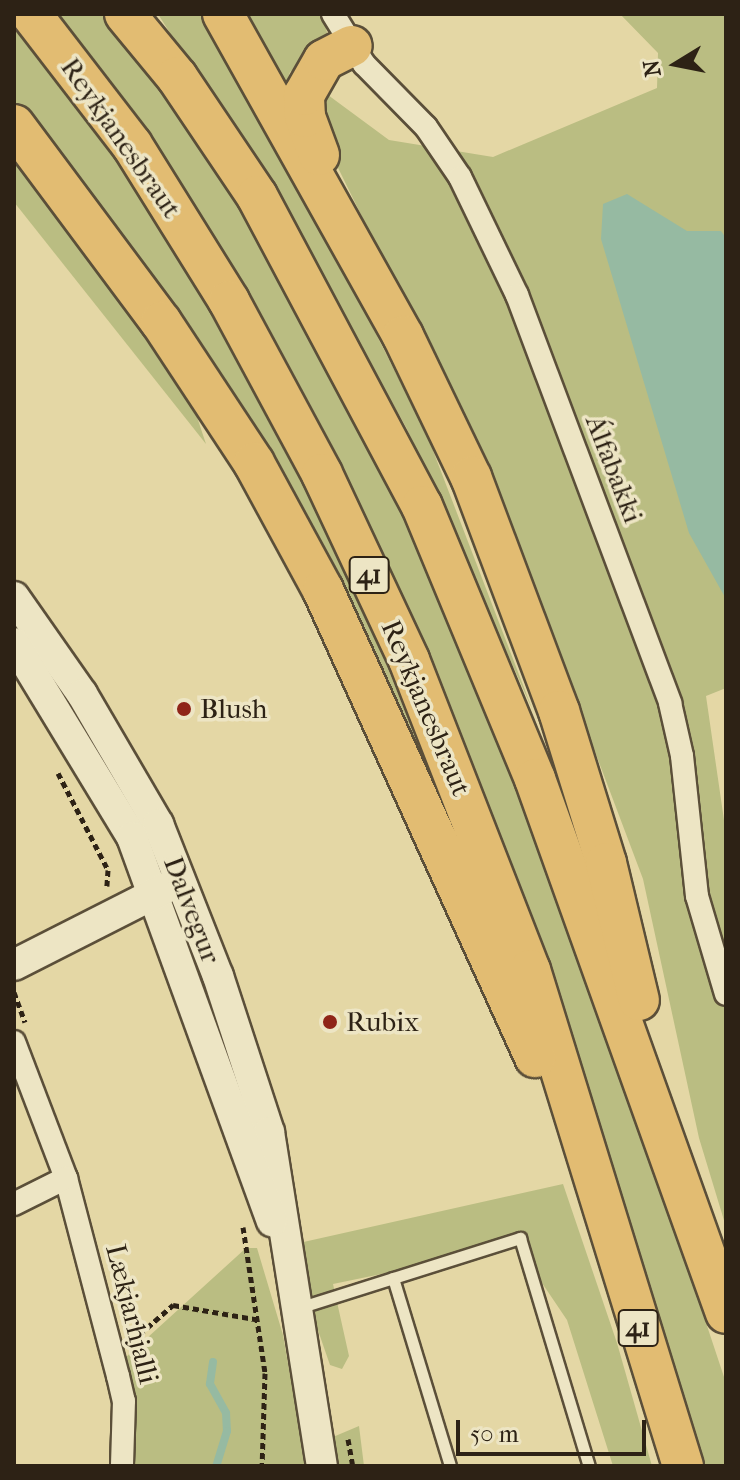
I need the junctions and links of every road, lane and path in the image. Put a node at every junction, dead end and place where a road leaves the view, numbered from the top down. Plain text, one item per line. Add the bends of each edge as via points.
1 (31, 14) edge
2 (125, 14) edge
3 (223, 14) edge
4 (343, 30) edge
5 (14, 125) edge
6 (350, 242) junction
7 (14, 597) edge
8 (14, 643) edge
9 (54, 764) dead end
10 (111, 881) dead end
11 (168, 887) junction
12 (14, 965) edge
13 (726, 994) edge
14 (14, 1042) edge
15 (677, 1168) junction
16 (66, 1178) junction
17 (595, 1190) junction
18 (14, 1204) edge
19 (241, 1219) dead end
20 (393, 1278) junction
21 (296, 1309) junction
22 (726, 1313) edge
23 (261, 1320) junction
24 (128, 1344) dead end
25 (122, 1466) edge
26 (262, 1466) edge
27 (322, 1466) edge
28 (450, 1466) edge
29 (589, 1466) edge
30 (683, 1466) edge

1 - 17 highway, Reykjanesbraut / 41 via 132,145 229,301 322,474 409,660 530,970
2 - 15 highway via 177,77 257,196 422,506 535,779
3 - 6 highway
4 - 6 highway via 304,95 305,117
4 - 13 street, Álfabakki via 438,143 483,219 517,295 670,703 682,756 697,896
5 - 17 highway via 161,322 261,476 323,590
6 - 15 highway via 403,336 471,477 559,711 606,863
7 - 11 street, Dalvegur via 125,764 158,824
8 - 11 street, Dalvegur
9 - 10 path
11 - 12 street
11 - 21 street, Dalvegur via 269,1132
14 - 16 street, Lækjarhjalli
15 - 22 highway
16 - 18 street
16 - 25 street, Lækjarhjalli via 124,1401
17 - 30 highway, Reykjanesbraut / 41
19 - 23 path
20 - 21 lane
20 - 28 lane
20 - 29 lane via 520,1238
21 - 27 street, Dalvegur
23 - 24 path via 173,1305
23 - 26 path

